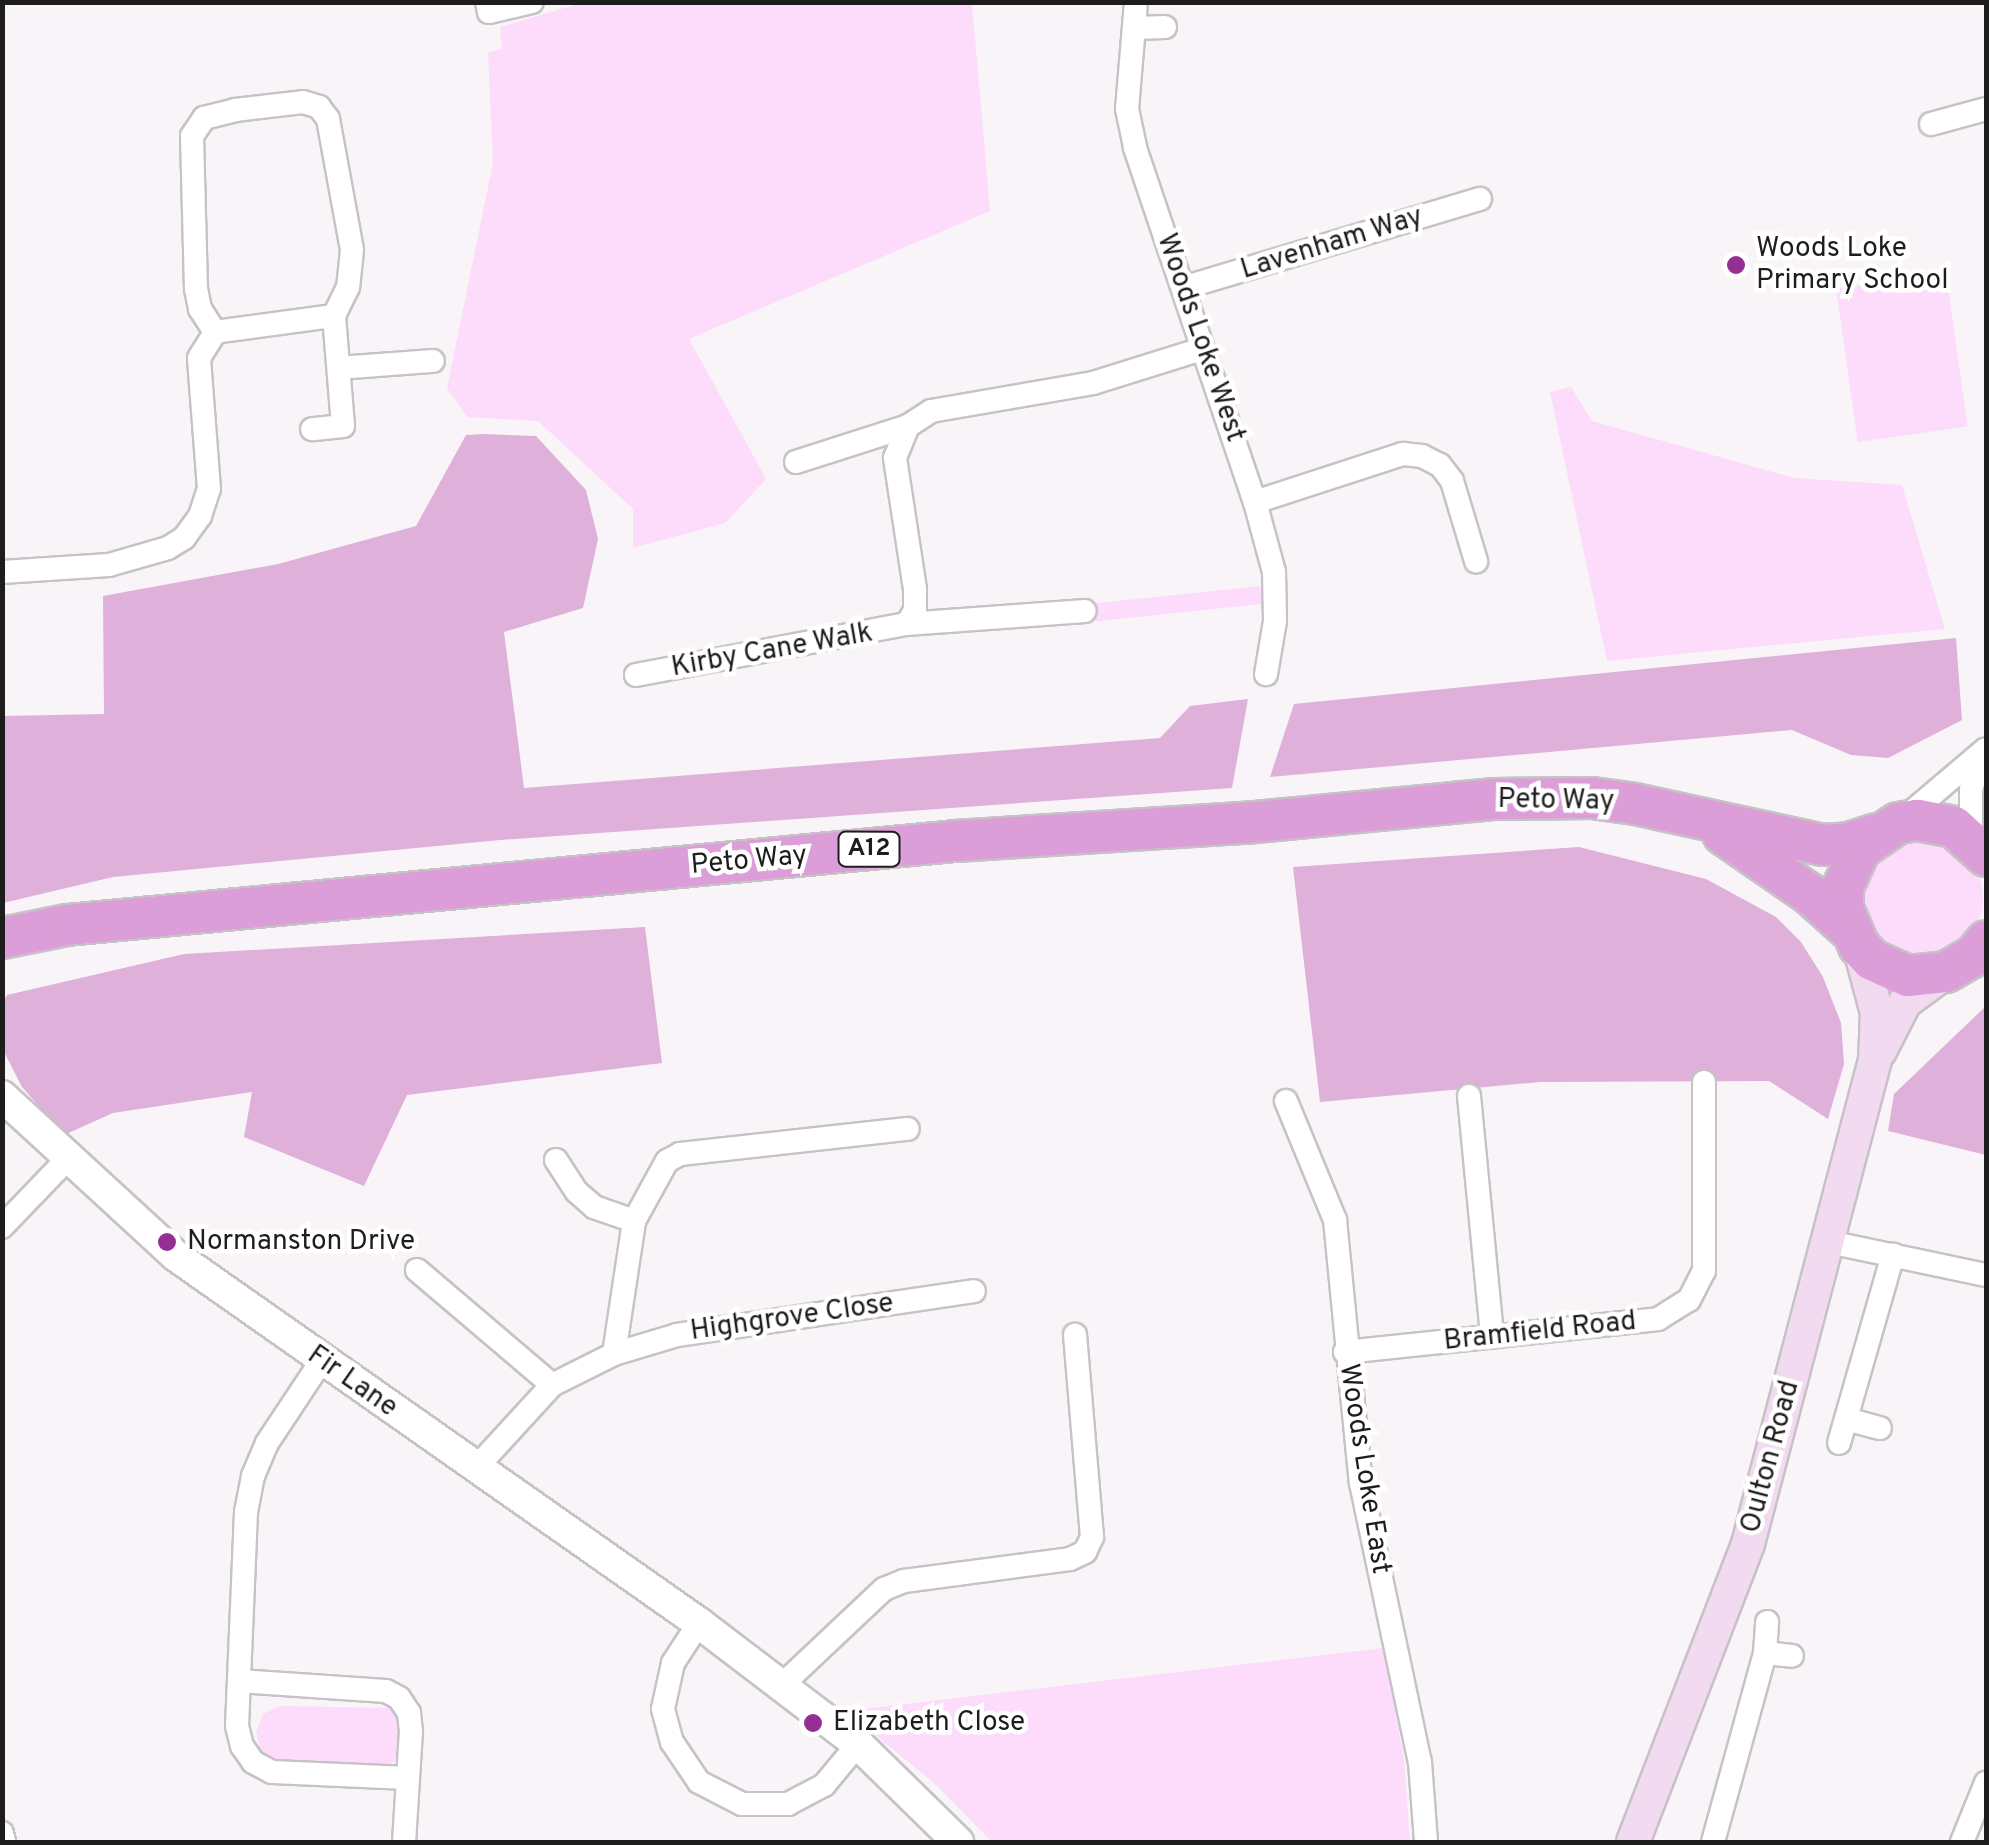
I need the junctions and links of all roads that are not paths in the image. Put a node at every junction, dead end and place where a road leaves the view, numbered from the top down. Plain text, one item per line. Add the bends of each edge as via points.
1 (532, 2) edge
2 (1136, 2) edge
3 (489, 16) edge
4 (1164, 27) dead end
5 (1135, 28) junction
6 (1986, 110) edge
7 (1931, 124) dead end
8 (1480, 199) dead end
9 (1183, 288) junction
10 (334, 316) junction
11 (214, 332) junction
12 (1202, 349) junction
13 (434, 361) dead end
14 (339, 368) junction
15 (908, 426) junction
16 (312, 428) dead end
17 (796, 462) dead end
18 (1255, 502) junction
19 (1476, 561) dead end
20 (2, 572) edge
21 (1085, 611) dead end
22 (907, 624) junction
23 (1266, 674) dead end
24 (636, 675) dead end
25 (1985, 750) edge
26 (1698, 820) junction
27 (1887, 829) junction
28 (1982, 850) edge
29 (20, 934) edge
30 (1854, 938) junction
31 (1986, 942) edge
32 (2, 956) edge
33 (1946, 972) junction
34 (1875, 1060) junction
35 (1704, 1082) dead end
36 (1470, 1096) dead end
37 (1286, 1102) dead end
38 (10, 1108) edge
39 (908, 1129) dead end
40 (70, 1156) junction
41 (556, 1160) dead end
42 (634, 1221) junction
43 (2, 1227) edge
44 (1829, 1242) junction
45 (1893, 1255) junction
46 (417, 1270) dead end
47 (1986, 1275) edge
48 (974, 1291) dead end
49 (1075, 1335) dead end
50 (1492, 1337) junction
51 (1346, 1352) junction
52 (614, 1354) junction
53 (322, 1360) junction
54 (552, 1385) junction
55 (1846, 1420) junction
56 (1880, 1428) dead end
57 (1839, 1444) dead end
58 (475, 1468) junction
59 (698, 1622) junction
60 (1768, 1622) dead end
61 (1764, 1653) junction
62 (1792, 1656) dead end
63 (239, 1681) junction
64 (782, 1686) junction
65 (858, 1744) junction
66 (408, 1778) junction
67 (1986, 1784) edge
68 (2, 1834) edge
69 (4, 1842) edge
70 (404, 1842) edge
71 (958, 1842) edge
72 (1426, 1842) edge
73 (1638, 1842) edge
74 (1714, 1842) edge
75 (1962, 1842) edge

1 - 3 street
2 - 5 street, Woods Loke West
4 - 5 street
5 - 9 street, Woods Loke West via 1127,109
6 - 7 street
8 - 9 street, Lavenham Way
9 - 12 street, Woods Loke West
10 - 11 street
10 - 11 street via 348,287 352,250 328,120 319,107 303,102 198,112 192,136 196,289
10 - 14 street
11 - 20 street via 199,358 209,489 184,538 109,565
12 - 15 street via 1093,382 931,411
12 - 18 street, Woods Loke West
13 - 14 street
14 - 16 street via 343,426
15 - 17 street
15 - 22 street, Kirby Cane Walk via 896,458 916,589
18 - 19 street via 1403,454 1422,456 1452,481
18 - 23 street, Woods Loke West via 1274,572
21 - 22 street, Kirby Cane Walk
22 - 24 street, Kirby Cane Walk
25 - 27 street
25 - 28 street via 1972,789
26 - 27 highway, Peto Way / A12 via 1823,845
26 - 29 highway, Peto Way / A12 via 1592,798 1494,798 936,843
26 - 30 highway, Peto Way / A12 via 1750,850
27 - 28 highway, Peto Way via 1936,821
27 - 30 highway via 1860,849 1846,877 1844,909
29 - 32 highway, Peto Way / A12
30 - 33 highway, Peto Way via 1872,960 1908,976
30 - 34 main road, Oulton Road via 1877,1013
31 - 33 highway
33 - 34 main road, Oulton Road via 1905,1002
34 - 44 main road, Oulton Road
35 - 50 street, Bramfield Road via 1704,1271 1688,1300 1658,1319
36 - 50 street
37 - 51 street, Woods Loke East via 1335,1220
38 - 40 street, Fir Lane
39 - 42 street via 680,1154 659,1171
40 - 43 street
40 - 53 street, Fir Lane via 176,1256
41 - 42 street via 594,1207
42 - 52 street
44 - 45 street
44 - 73 main road, Oulton Road via 1748,1544
45 - 47 street
45 - 55 street
46 - 54 street
48 - 52 street, Highgrove Close via 677,1335
49 - 64 street via 1092,1537 1085,1552 904,1580 884,1589
50 - 51 street, Bramfield Road
51 - 72 street, Woods Loke East via 1362,1483 1420,1762
52 - 54 street, Highgrove Close
53 - 58 street, Fir Lane
53 - 63 street via 252,1476
54 - 58 street, Highgrove Close
55 - 56 street
55 - 57 street
58 - 59 street, Fir Lane
59 - 64 street, Fir Lane
59 - 65 street via 673,1663 664,1709 672,1742 699,1782 742,1804 788,1804 824,1785
60 - 61 street
61 - 62 street
61 - 74 street
63 - 66 street via 237,1726 253,1762 272,1772
63 - 66 street via 386,1690 400,1698 408,1713
64 - 65 street, Fir Lane
65 - 71 street, Fir Lane
66 - 70 street
67 - 75 street
68 - 69 street

